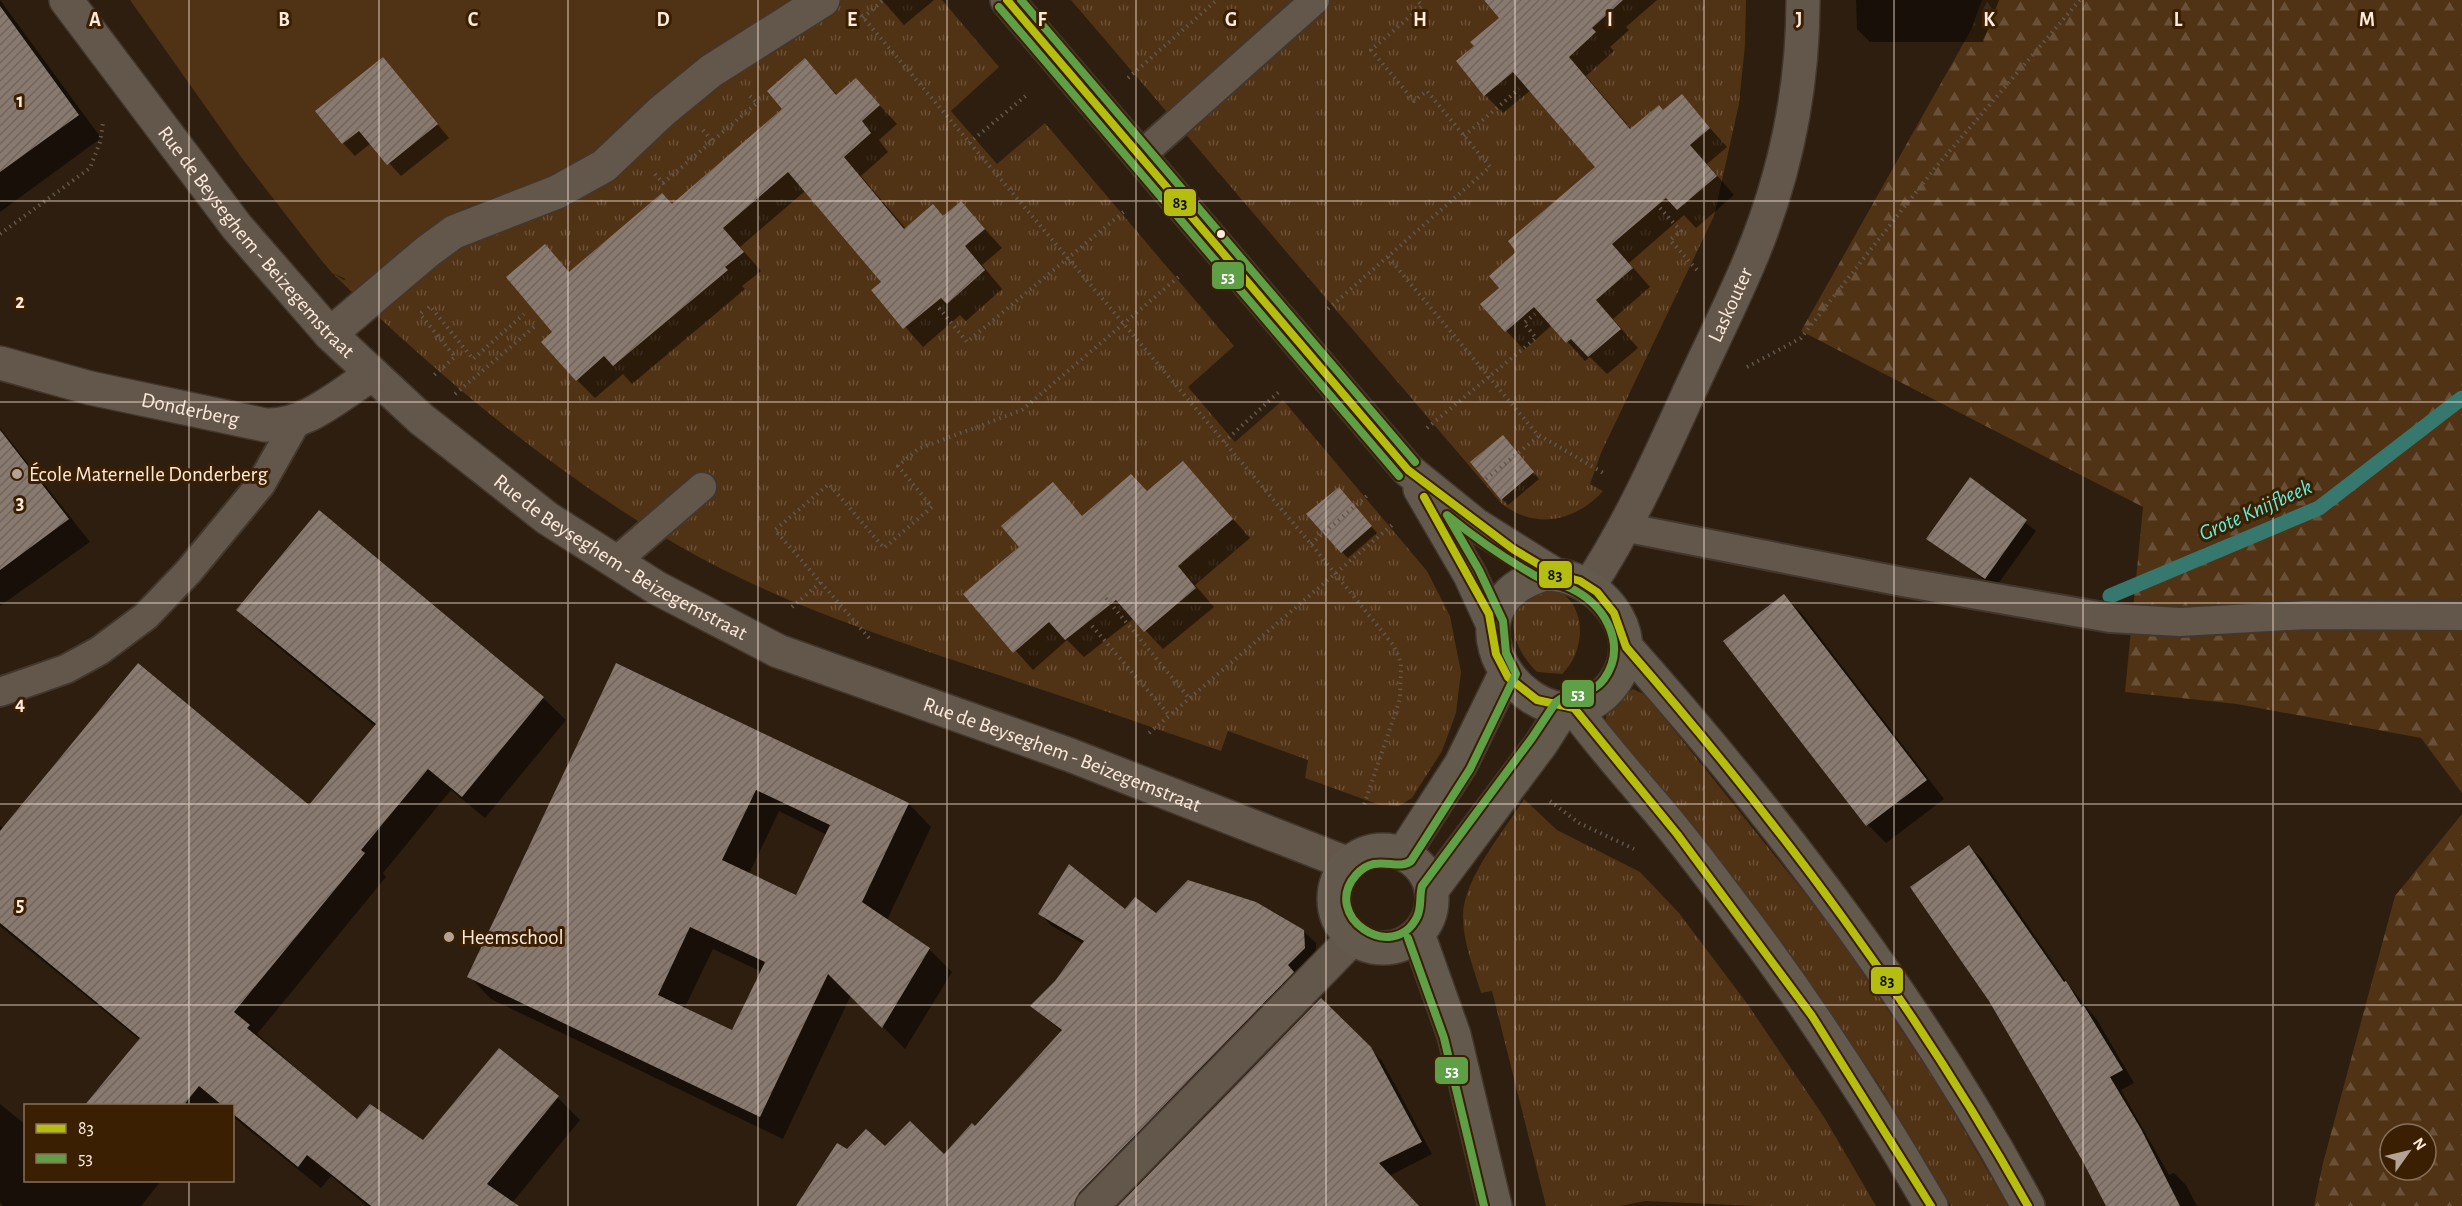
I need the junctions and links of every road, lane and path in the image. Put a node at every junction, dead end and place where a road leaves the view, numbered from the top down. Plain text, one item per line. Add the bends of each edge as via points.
1 (66, 0) edge
2 (823, 0) edge
3 (883, 0) edge
4 (1007, 0) edge
5 (1216, 0) edge
6 (1315, 0) edge
7 (1418, 0) edge
8 (1803, 0) edge
9 (2080, 0) edge
10 (855, 9) dead end
11 (863, 18) junction
12 (1128, 78) dead end
13 (1519, 89) dead end
14 (1029, 93) dead end
15 (749, 95) dead end
16 (103, 123) dead end
17 (1464, 136) junction
18 (969, 143) junction
19 (630, 144) junction
20 (1140, 156) junction
21 (1660, 208) dead end
22 (1127, 209) dead end
23 (0, 234) edge
24 (1388, 257) junction
25 (1068, 258) junction
26 (1697, 270) dead end
27 (1182, 274) dead end
28 (939, 308) dead end
29 (1328, 309) dead end
30 (524, 314) dead end
31 (1535, 314) dead end
32 (1122, 322) junction
33 (534, 327) dead end
34 (330, 334) junction
35 (0, 363) edge
36 (1701, 367) junction
37 (371, 375) junction
38 (434, 376) dead end
39 (1488, 378) junction
40 (1281, 390) dead end
41 (454, 395) dead end
42 (296, 422) junction
43 (1427, 428) dead end
44 (1539, 436) junction
45 (1224, 442) junction
46 (1408, 470) junction
47 (1606, 475) dead end
48 (702, 487) dead end
49 (1477, 487) dead end
50 (1370, 493) dead end
51 (1395, 523) dead end
52 (1623, 527) junction
53 (1311, 544) junction
54 (615, 562) junction
55 (1335, 573) junction
56 (1554, 574) junction
57 (820, 582) junction
58 (1589, 586) junction
59 (1106, 598) dead end
60 (792, 607) dead end
61 (2462, 616) edge
62 (1493, 625) junction
63 (1092, 626) dead end
64 (869, 639) dead end
65 (1626, 647) junction
66 (1506, 672) junction
67 (0, 692) edge
68 (1189, 698) junction
69 (1569, 708) junction
70 (1169, 715) junction
71 (1149, 733) dead end
72 (1364, 805) dead end
73 (1403, 854) junction
74 (1349, 864) junction
75 (1431, 891) junction
76 (1419, 934) junction
77 (1353, 938) junction
78 (1092, 1206) edge
79 (1495, 1206) edge
80 (1931, 1206) edge
81 (2028, 1206) edge

1 - 34 street, Rue de Beyseghem - Beizegemstraat via 237,227
2 - 19 street via 711,71 661,112
3 - 11 path
4 - 20 street
5 - 12 path
6 - 20 lane
7 - 17 path via 1422,6 1371,50 1414,101 1427,91
8 - 36 street, Laskouter via 1803,48 1789,135 1749,264
9 - 36 path via 1935,168 1801,338 1750,367
10 - 11 path
11 - 18 path
13 - 17 path
14 - 18 path
15 - 19 path via 757,103 663,183
16 - 23 path via 90,168
17 - 24 path via 1490,167
18 - 25 path
19 - 34 street via 581,180 454,232
20 - 46 street
21 - 26 path via 1681,231 1670,240
22 - 25 path
24 - 29 path
24 - 39 path
25 - 28 path via 967,342
25 - 32 path
27 - 32 path
30 - 38 path via 472,359 430,306 420,314 455,357
31 - 39 path via 1524,323 1536,338
32 - 45 path
32 - 57 path via 1022,410 918,449 898,466 932,507 884,548 829,484 775,530
33 - 41 path
34 - 37 street, Rue de Beyseghem - Beizegemstraat
35 - 42 street, Donderberg via 90,388 265,425
36 - 52 street, Laskouter via 1643,494
37 - 42 street, Donderberg
37 - 54 street, Rue de Beyseghem - Beizegemstraat via 470,460 547,518
39 - 43 path
39 - 44 path
40 - 45 path
42 - 67 lane via 261,484 146,616 108,645 66,669
44 - 47 path
44 - 49 path
45 - 53 path
46 - 56 street via 1476,525
46 - 62 street via 1462,561
48 - 54 lane
50 - 53 path
51 - 55 path
52 - 58 street, Laskouter
52 - 61 lane via 2110,618 2180,622 2307,615
53 - 55 path
54 - 74 street, Rue de Beyseghem - Beizegemstraat via 696,610 778,651 1061,752
55 - 68 path
55 - 72 path via 1383,629 1401,663 1400,699
56 - 58 street via 1575,578
56 - 62 street via 1517,586 1498,611
57 - 60 path
57 - 64 path
58 - 65 street via 1619,619
59 - 68 path
62 - 66 street via 1496,656
63 - 70 path
65 - 69 street via 1624,662 1611,687 1600,697
65 - 81 street via 1842,913 1962,1092
66 - 69 street via 1537,702
66 - 73 street via 1461,764
68 - 70 path
69 - 75 street
69 - 80 street via 1659,811 1796,992 1856,1081
70 - 71 path
73 - 74 street via 1380,850
73 - 75 street via 1422,869
74 - 77 street via 1336,885 1335,908
75 - 76 street via 1430,914
76 - 77 street via 1387,948
76 - 79 street via 1454,1035
77 - 78 street

